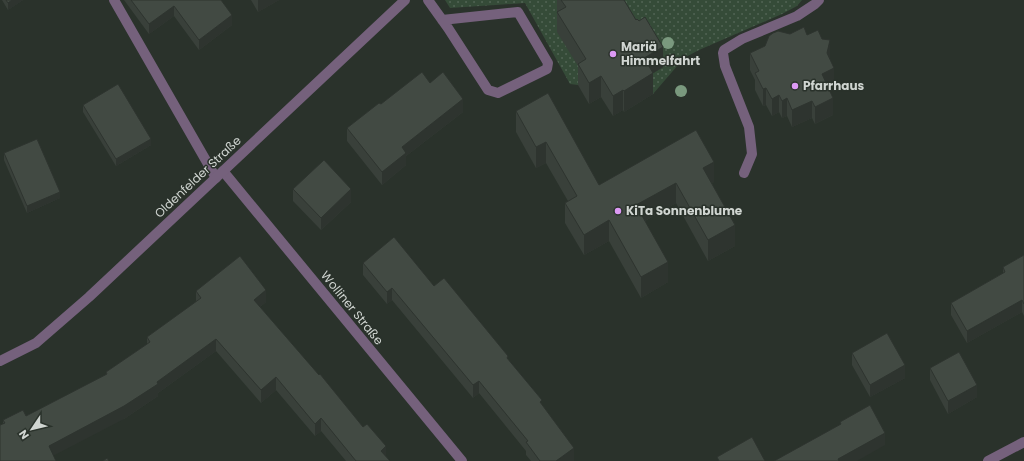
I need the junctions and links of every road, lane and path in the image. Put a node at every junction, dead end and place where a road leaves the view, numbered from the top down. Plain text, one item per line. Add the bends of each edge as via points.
1 (114, 0) edge
2 (405, 0) edge
3 (428, 0) edge
4 (819, 0) edge
5 (442, 20) junction
6 (744, 173) dead end
7 (219, 175) junction
8 (0, 361) edge
9 (1024, 442) edge
10 (462, 461) edge
11 (988, 461) edge

1 - 7 street, Wolliner Straße
2 - 7 street, Oldenfelder Straße
3 - 5 street
4 - 6 street via 797,16 742,39 724,50 724,66 749,127 752,154
5 - 5 street via 488,90 498,93 547,69 548,63 518,12
7 - 8 street, Oldenfelder Straße via 36,343
7 - 10 street, Wolliner Straße
9 - 11 street

